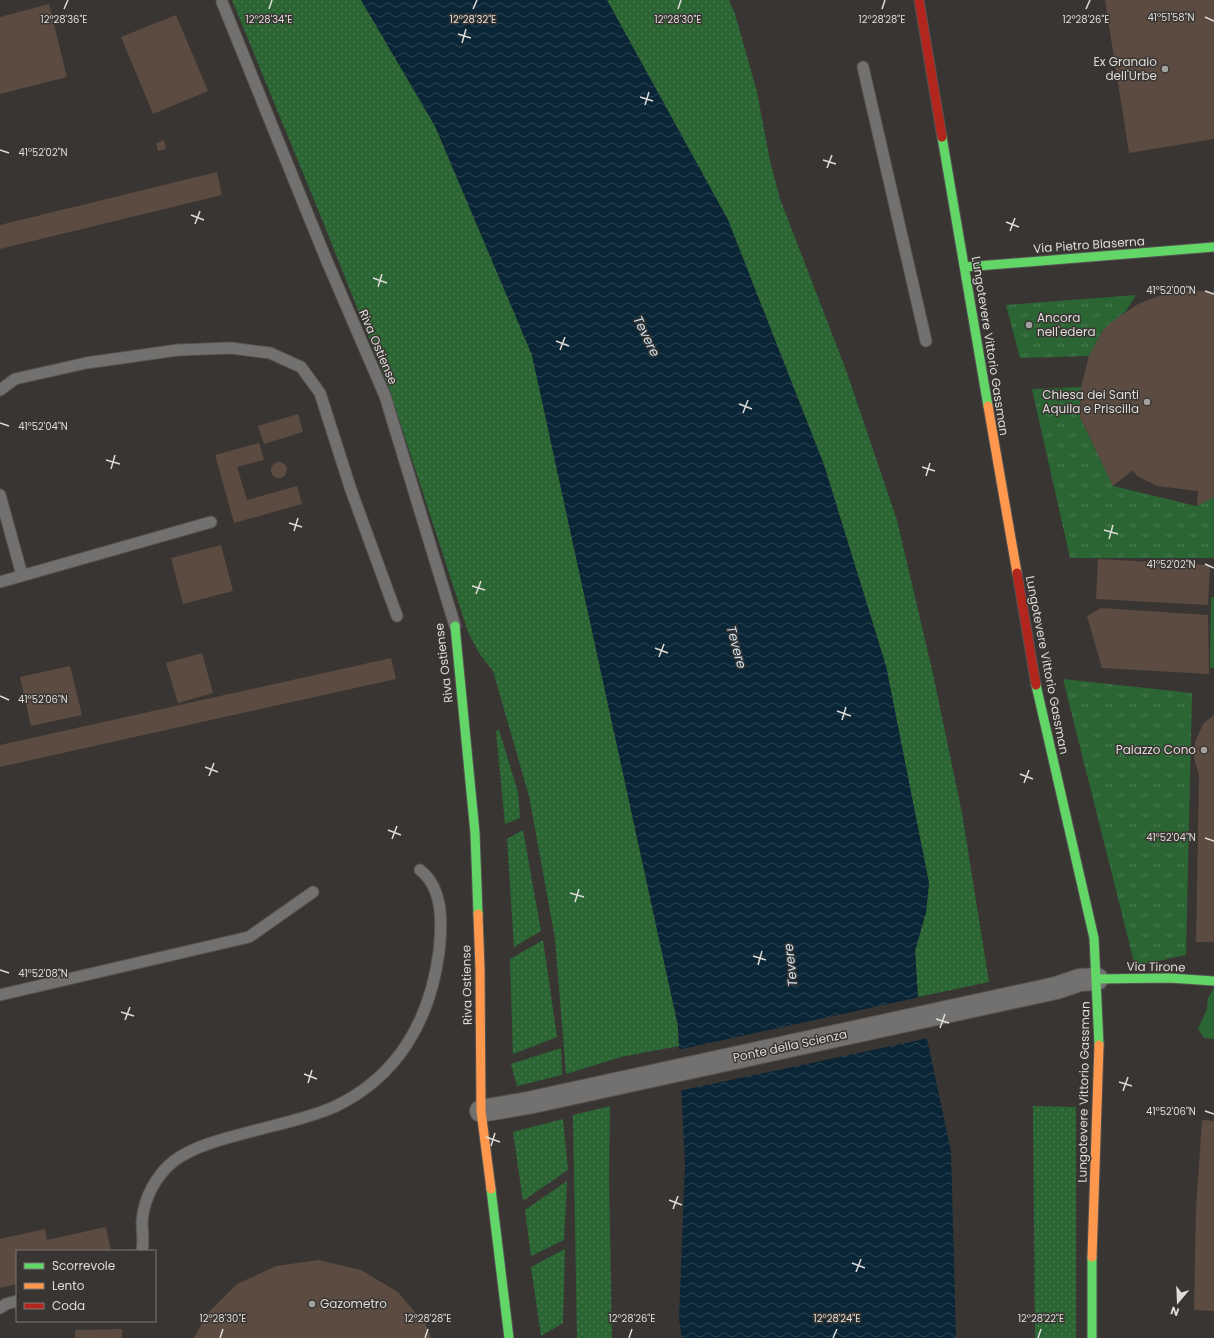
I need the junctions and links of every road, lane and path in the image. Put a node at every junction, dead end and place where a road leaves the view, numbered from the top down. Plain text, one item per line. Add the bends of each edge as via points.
1 (919, 0) edge
2 (222, 2) dead end
3 (863, 68) dead end
4 (1214, 247) edge
5 (965, 267) junction
6 (926, 341) dead end
7 (0, 390) edge
8 (0, 495) edge
9 (211, 522) dead end
10 (22, 576) junction
11 (0, 582) edge
12 (397, 616) dead end
13 (455, 626) joint
14 (420, 870) dead end
15 (313, 892) dead end
16 (1097, 979) junction
17 (1214, 981) edge
18 (0, 995) edge
19 (481, 1111) junction
20 (142, 1250) edge
21 (16, 1301) edge
22 (0, 1308) edge
23 (509, 1338) edge
24 (1092, 1338) edge

1 - 5 street, Lungotevere Vittorio Gassman
2 - 13 lane, Riva Ostiense via 326,259 385,396
3 - 6 lane
4 - 5 street, Via Pietro Blaserna
5 - 16 street, Lungotevere Vittorio Gassman via 1035,679 1094,938
7 - 12 lane via 15,379 86,363 178,350 230,348 270,353 301,367 320,393 351,490
8 - 10 lane
9 - 10 lane
10 - 11 lane
13 - 19 street, Riva Ostiense via 475,833 480,969
14 - 20 lane via 433,883 437,897 440,909 440,941 431,992 408,1045 378,1078 334,1107 217,1141 186,1153 173,1162 149,1192 145,1202
15 - 18 lane via 250,937
16 - 17 street, Via Tirone via 1169,978
16 - 19 street, Ponte della Scienza via 1080,980 1056,988 528,1103
16 - 24 street, Lungotevere Vittorio Gassman via 1100,1033 1092,1237
19 - 23 street, Riva Ostiense
21 - 22 lane

